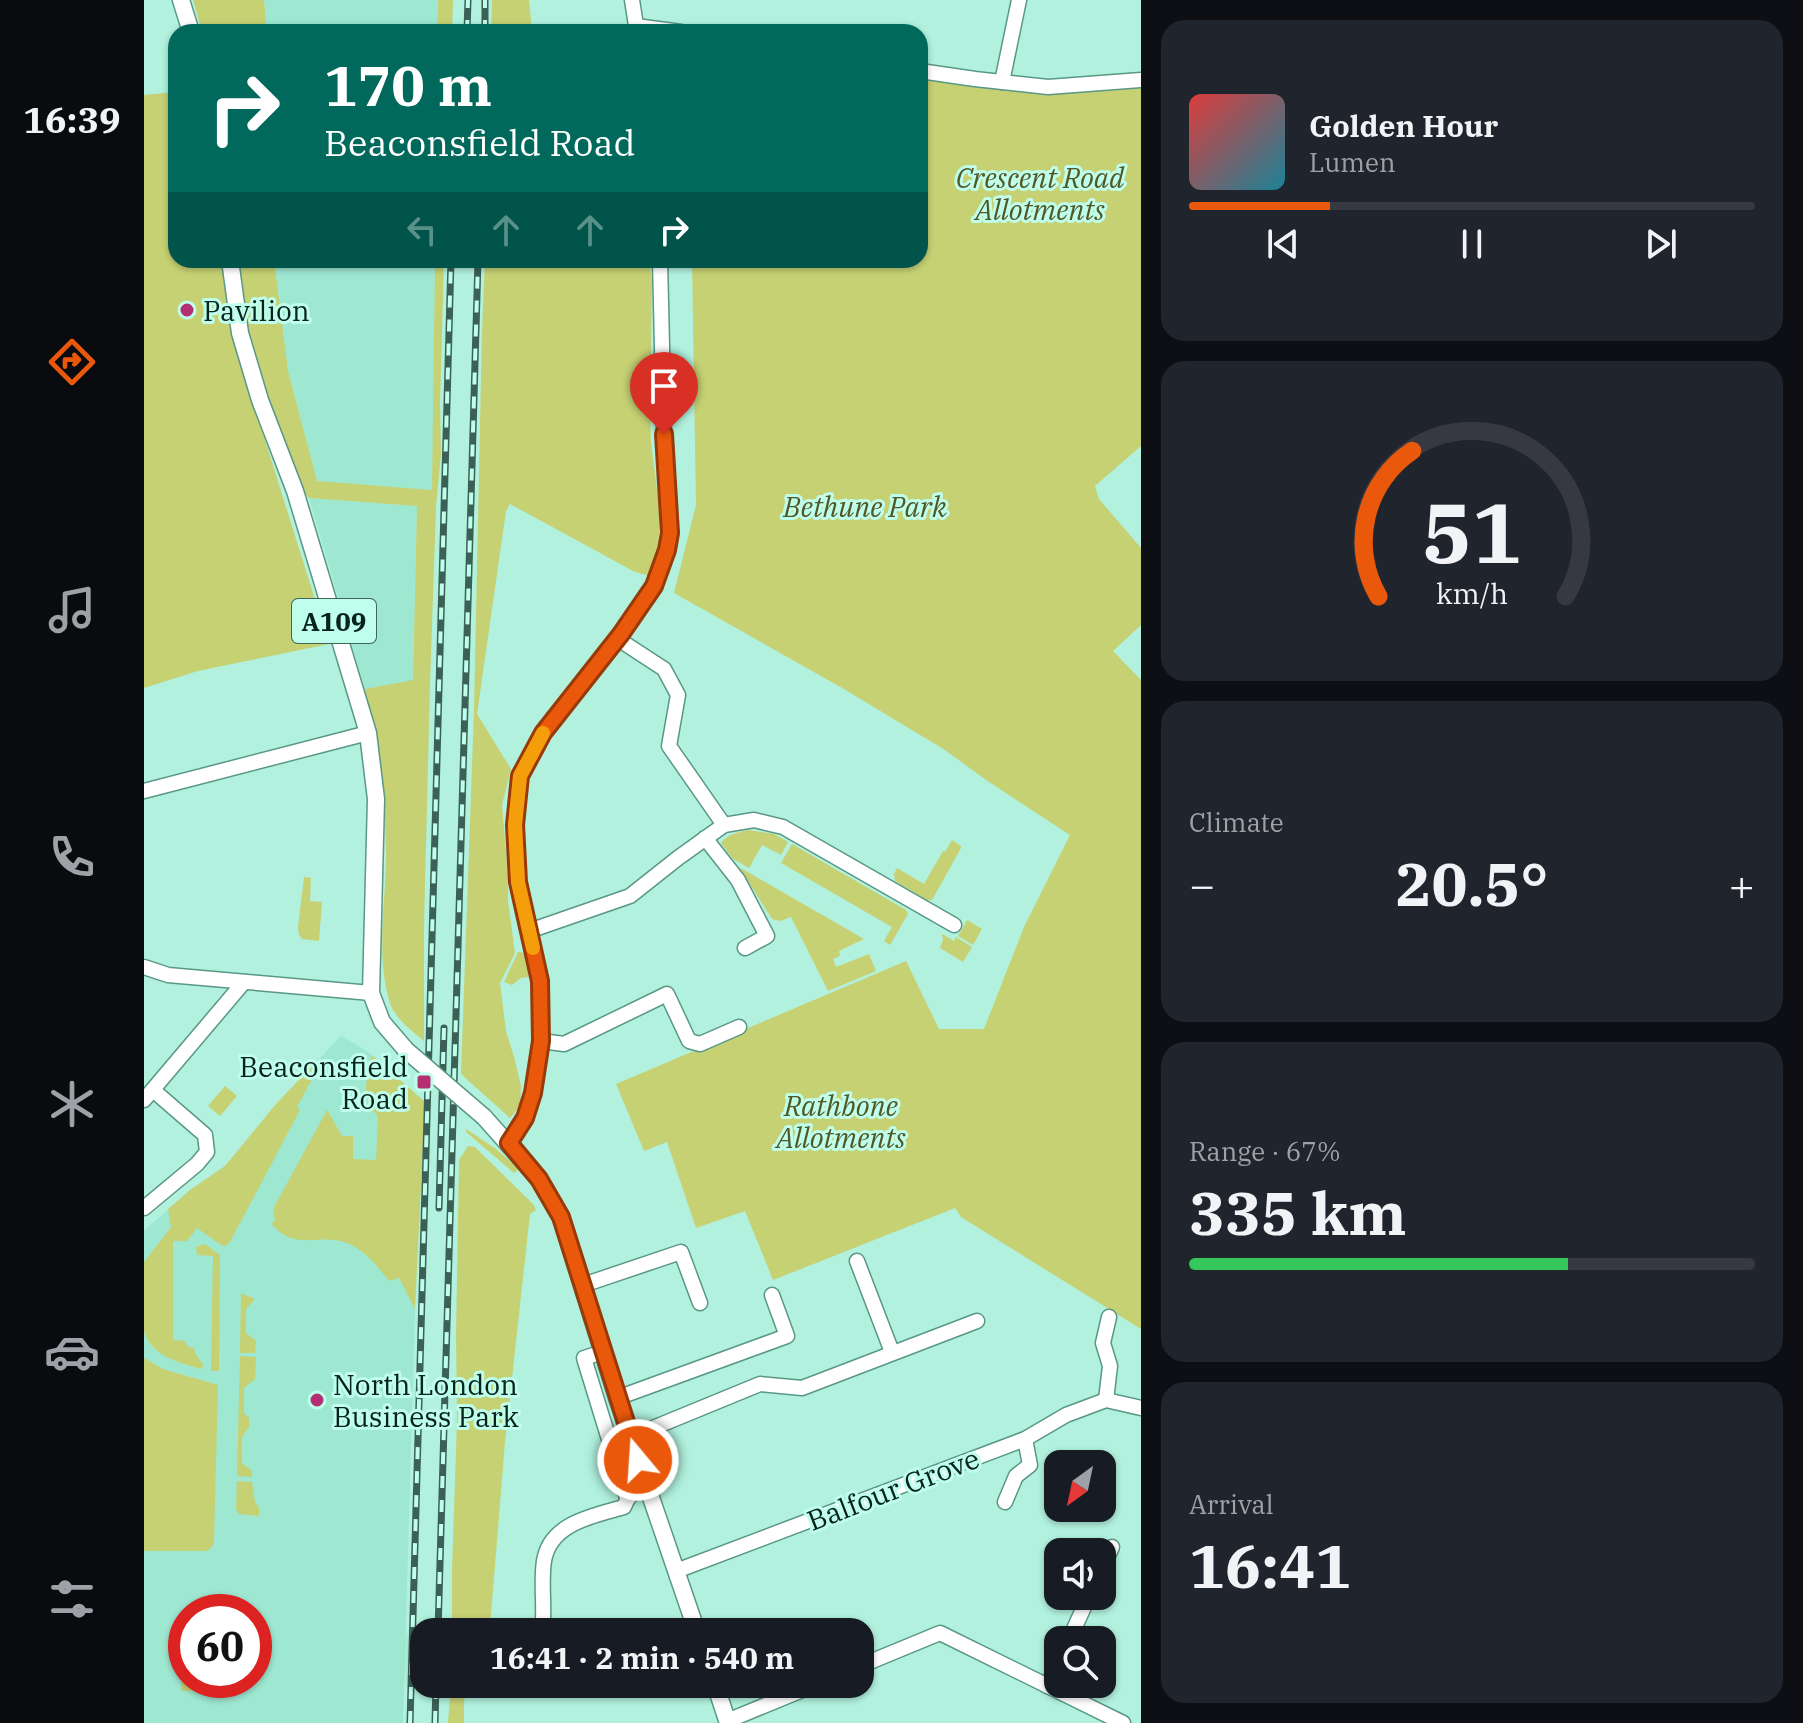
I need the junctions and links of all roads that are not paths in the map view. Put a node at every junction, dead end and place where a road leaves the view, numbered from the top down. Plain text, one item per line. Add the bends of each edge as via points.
1 (181, 0) edge
2 (632, 0) edge
3 (1019, 0) edge
4 (188, 24) edge
5 (635, 24) edge
6 (928, 72) edge
7 (1141, 80) edge
8 (1002, 82) junction
9 (231, 268) edge
10 (660, 268) edge
11 (618, 639) junction
12 (368, 733) junction
13 (144, 791) edge
14 (724, 825) junction
15 (705, 838) junction
16 (954, 925) dead end
17 (529, 931) junction
18 (745, 948) dead end
19 (144, 967) edge
20 (244, 982) junction
21 (371, 993) junction
22 (739, 1027) dead end
23 (541, 1041) junction
24 (148, 1095) edge
25 (509, 1143) junction
26 (144, 1208) edge
27 (857, 1261) dead end
28 (583, 1285) junction
29 (772, 1295) dead end
30 (700, 1303) dead end
31 (1109, 1317) dead end
32 (977, 1321) dead end
33 (603, 1352) junction
34 (892, 1352) junction
35 (617, 1398) junction
36 (1106, 1400) junction
37 (1141, 1408) edge
38 (631, 1437) junction
39 (1025, 1439) junction
40 (647, 1487) junction
41 (627, 1498) junction
42 (1005, 1502) dead end
43 (676, 1571) junction
44 (543, 1618) edge
45 (692, 1618) edge
46 (874, 1660) edge
47 (1044, 1685) edge
48 (720, 1698) edge
49 (784, 1698) edge
50 (1072, 1698) edge
51 (728, 1722) edge
52 (1123, 1723) edge

1 - 4 main road
2 - 5 street
3 - 8 street
6 - 8 street
7 - 8 street via 1048,87
9 - 12 main road, A109 via 240,333 295,491
10 - 11 street via 670,533 654,586
11 - 14 street via 664,669 678,695 669,746
11 - 17 street via 543,733 520,776 515,825 518,882
12 - 13 street
12 - 21 main road, A109 via 376,799
14 - 15 street
14 - 16 street via 754,820 783,827
15 - 17 street via 630,896
15 - 18 street via 738,880 767,936
17 - 23 street via 540,981
19 - 20 street via 168,975
20 - 21 street
20 - 24 street
21 - 25 main road, A109, bridge via 382,1022 406,1050
22 - 23 street via 700,1044 689,1041 667,994 564,1044
23 - 25 street via 533,1093
24 - 26 street via 205,1135 207,1152
25 - 28 main road, A109 via 561,1217
27 - 34 street
28 - 30 street via 681,1252
28 - 33 main road, A109
29 - 35 street via 787,1336
31 - 36 street via 1103,1343 1110,1366
32 - 34 street
33 - 35 main road, A109
33 - 41 street via 584,1358
34 - 38 street via 802,1388 760,1384
35 - 38 main road, A109
36 - 37 street
36 - 39 street, Balfour Grove
38 - 40 main road, A109
39 - 42 street via 1030,1465 1016,1476
39 - 43 street, Balfour Grove
40 - 41 street
40 - 43 main road, A109
41 - 44 street via 624,1507 569,1525 553,1539 544,1559
43 - 45 main road, A109
46 - 47 street via 940,1633
48 - 51 main road
49 - 51 street
50 - 52 street

